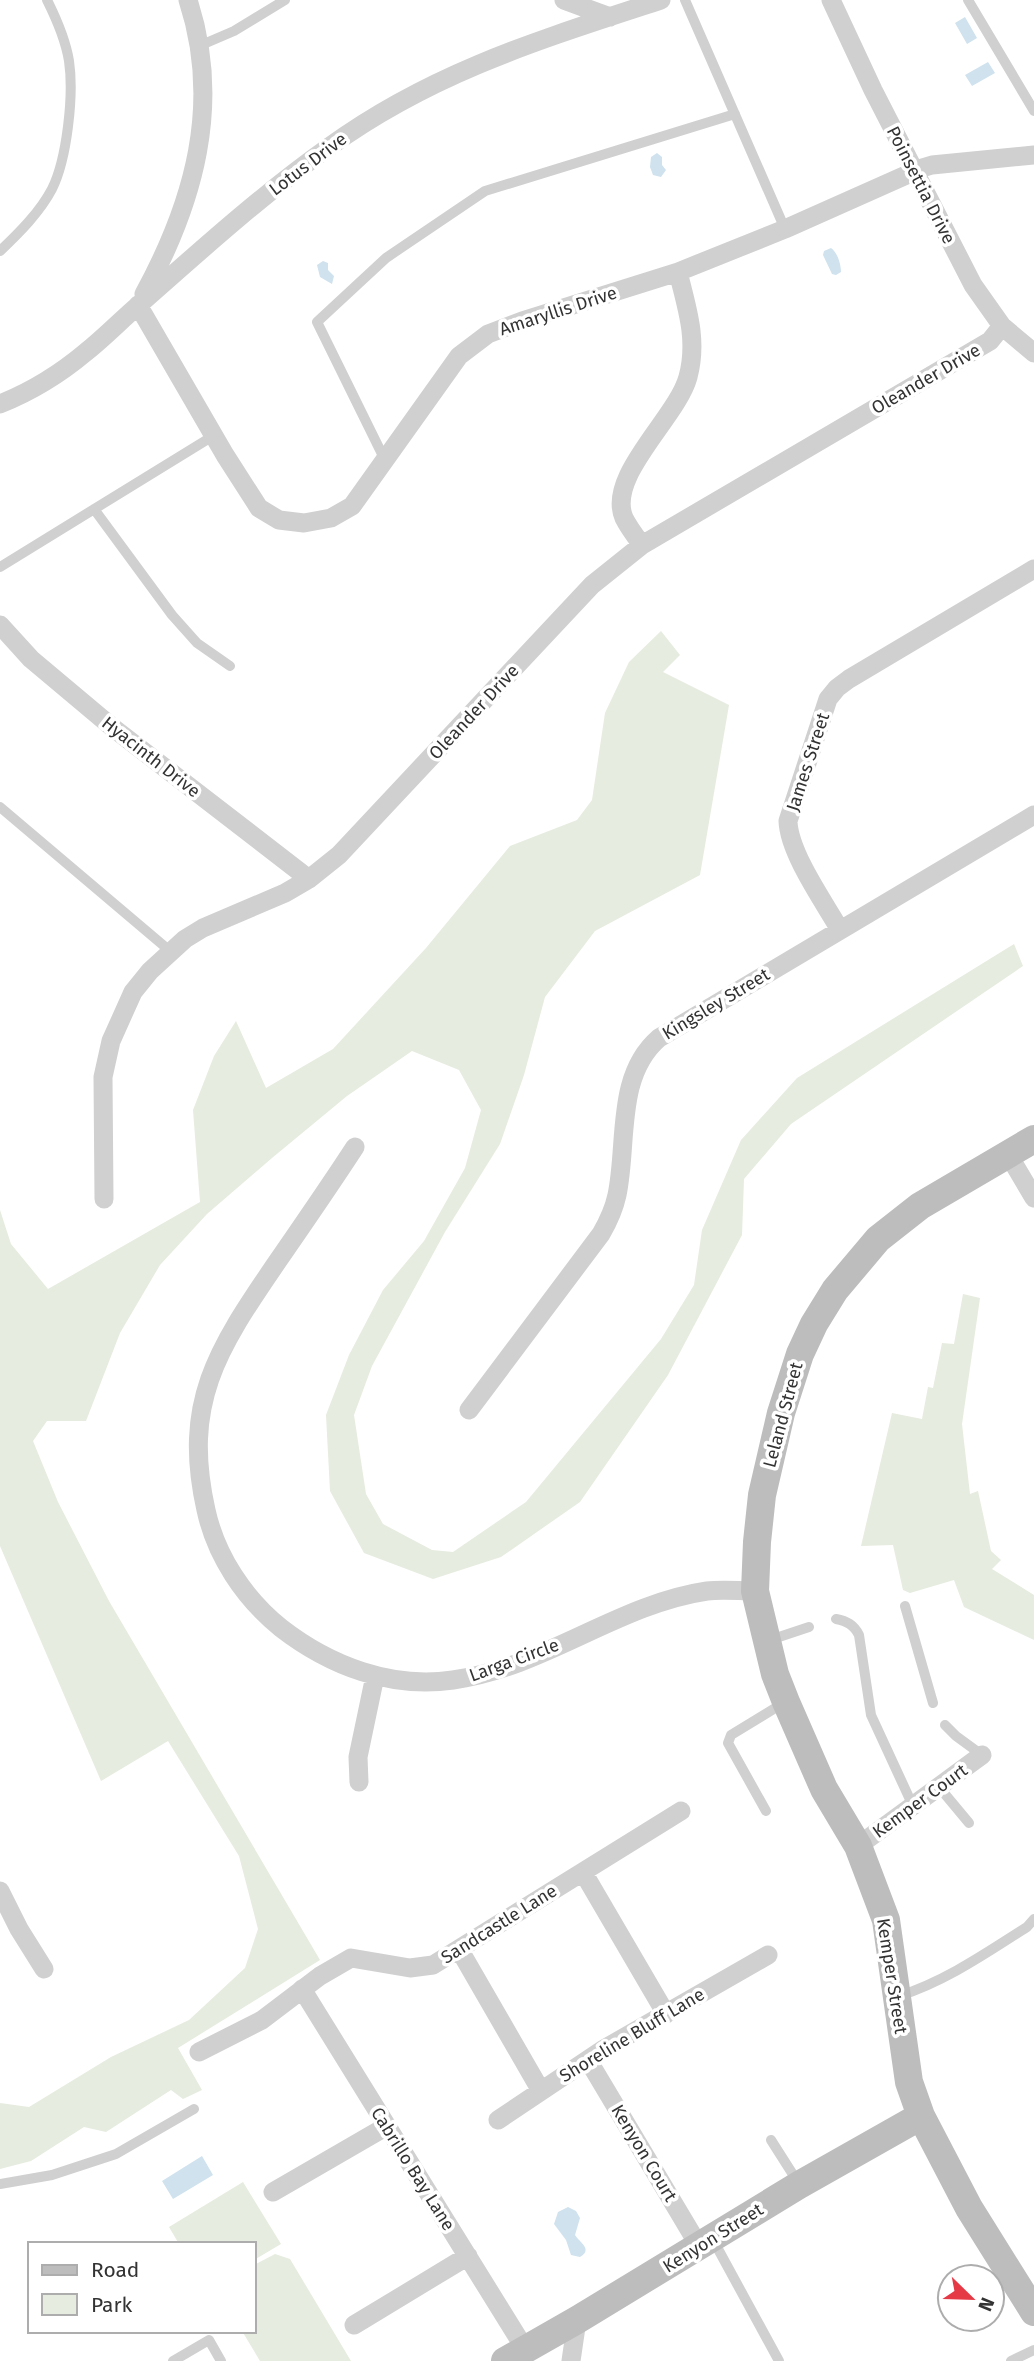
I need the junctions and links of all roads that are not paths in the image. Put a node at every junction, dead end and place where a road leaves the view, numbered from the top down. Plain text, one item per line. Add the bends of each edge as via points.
1 (47, 0) edge
2 (188, 0) edge
3 (285, 0) edge
4 (564, 0) edge
5 (661, 0) edge
6 (685, 0) edge
7 (831, 0) edge
8 (968, 0) edge
9 (610, 17) junction
10 (199, 46) junction
11 (1034, 111) edge
12 (735, 114) junction
13 (1034, 155) edge
14 (914, 170) junction
15 (785, 229) junction
16 (0, 251) edge
17 (678, 272) junction
18 (138, 305) junction
19 (1002, 326) junction
20 (1034, 353) edge
21 (0, 404) edge
22 (213, 436) junction
23 (384, 458) junction
24 (94, 509) junction
25 (642, 545) junction
26 (0, 567) edge
27 (1034, 569) edge
28 (0, 625) edge
29 (230, 666) dead end
30 (0, 807) edge
31 (1034, 814) edge
32 (309, 879) junction
33 (840, 930) junction
34 (170, 951) junction
35 (1034, 1139) edge
36 (355, 1147) dead end
37 (1008, 1154) junction
38 (1034, 1198) edge
39 (104, 1199) dead end
40 (469, 1410) dead end
41 (755, 1591) junction
42 (905, 1605) dead end
43 (836, 1619) dead end
44 (809, 1627) dead end
45 (765, 1641) junction
46 (375, 1676) junction
47 (786, 1702) junction
48 (933, 1703) dead end
49 (944, 1725) dead end
50 (982, 1755) joint
51 (359, 1782) dead end
52 (939, 1787) junction
53 (914, 1806) junction
54 (681, 1811) dead end
55 (766, 1811) dead end
56 (969, 1823) dead end
57 (858, 1846) junction
58 (583, 1872) junction
59 (0, 1891) edge
60 (1034, 1919) edge
61 (458, 1949) junction
62 (768, 1955) dead end
63 (44, 1969) dead end
64 (302, 1989) junction
65 (896, 1996) junction
66 (666, 2014) junction
67 (199, 2052) dead end
68 (588, 2060) junction
69 (541, 2091) junction
70 (194, 2109) dead end
71 (921, 2116) junction
72 (498, 2119) dead end
73 (387, 2126) junction
74 (771, 2140) dead end
75 (0, 2184) edge
76 (799, 2185) junction
77 (274, 2192) dead end
78 (706, 2242) junction
79 (468, 2256) junction
80 (1034, 2312) edge
81 (577, 2320) junction
82 (354, 2325) dead end
83 (1034, 2350) edge
84 (515, 2355) edge
85 (173, 2361) edge
86 (221, 2361) edge
87 (572, 2361) edge
88 (779, 2361) edge
89 (1012, 2361) edge

1 - 16 lane via 69,60 62,167 51,192
2 - 10 street
3 - 10 lane
4 - 9 street
5 - 9 street, Lotus Drive
6 - 12 lane
7 - 14 street, Poinsettia Drive
8 - 11 lane
9 - 18 street, Lotus Drive via 449,76 369,120 256,203
10 - 18 street via 202,113 191,188 174,236
12 - 15 lane
12 - 23 lane via 485,191 386,258 317,322
13 - 14 street, Amaryllis Drive
14 - 15 street, Amaryllis Drive
14 - 19 street, Poinsettia Drive via 973,285
15 - 17 street, Amaryllis Drive
17 - 23 street, Amaryllis Drive via 488,334 459,356
17 - 25 street via 692,330 687,378 668,417 637,461 621,502 624,518
18 - 21 street, Lotus Drive via 85,354 21,396
18 - 22 street, Amaryllis Drive
19 - 20 street, Poinsettia Drive
19 - 25 street, Oleander Drive via 990,341
22 - 23 street, Amaryllis Drive via 259,508 279,520 303,523 331,518 352,506
22 - 24 lane
24 - 26 lane
24 - 29 lane via 172,615 197,643
25 - 32 street, Oleander Drive via 592,585 339,855
27 - 33 street, James Street via 849,679 828,699 788,821 788,834
28 - 32 street, Hyacinth Drive via 31,659 112,727
30 - 34 lane
31 - 33 street, Kingsley Street
32 - 34 street, Oleander Drive via 203,928
33 - 40 street, Kingsley Street via 648,1048 630,1086 612,1214
34 - 39 street, Oleander Drive via 133,992 108,1051 103,1077
35 - 37 street, Leland Street
36 - 46 street, Larga Circle via 226,1339 202,1404 198,1463 215,1539 248,1596 299,1641 340,1664
37 - 38 street
37 - 41 street, Leland Street via 920,1206 878,1239 835,1290 814,1324 790,1383 765,1482
41 - 45 street, Kemper Street
41 - 46 street, Larga Circle via 709,1591 671,1600 507,1666 456,1680 424,1682
42 - 48 lane
43 - 53 lane via 856,1628 859,1635 871,1715
44 - 45 lane
45 - 47 street, Kemper Street
46 - 51 street via 358,1757
47 - 55 lane via 731,1735 728,1743
47 - 57 street, Kemper Street via 824,1790
49 - 50 lane
50 - 52 street, Kemper Court
52 - 53 street, Kemper Court
52 - 56 lane
53 - 57 street, Kemper Court
54 - 58 street, Sandcastle Lane
57 - 65 street, Kemper Street via 886,1920
58 - 61 street, Sandcastle Lane
58 - 66 street
59 - 63 street
60 - 65 lane via 952,1974
61 - 64 street, Sandcastle Lane via 433,1965 410,1968 351,1958
61 - 69 street
62 - 66 street, Shoreline Bluff Lane
64 - 67 street, Sandcastle Lane via 262,2020
64 - 73 street, Cabrillo Bay Lane
65 - 71 street, Kemper Street via 909,2082
66 - 68 street, Shoreline Bluff Lane
68 - 69 street, Shoreline Bluff Lane
68 - 78 street, Kenyon Court
69 - 72 street, Shoreline Bluff Lane
70 - 75 lane via 116,2154 52,2175
71 - 76 street, Kenyon Street
71 - 80 street, Kemper Street via 969,2208
73 - 77 street
73 - 79 street, Cabrillo Bay Lane
74 - 76 lane
76 - 78 street, Kenyon Street
78 - 81 street, Kenyon Street
78 - 88 lane
79 - 82 street
79 - 84 street, Cabrillo Bay Lane
81 - 84 street, Kenyon Street
81 - 87 street
83 - 89 lane
85 - 86 lane via 209,2340

